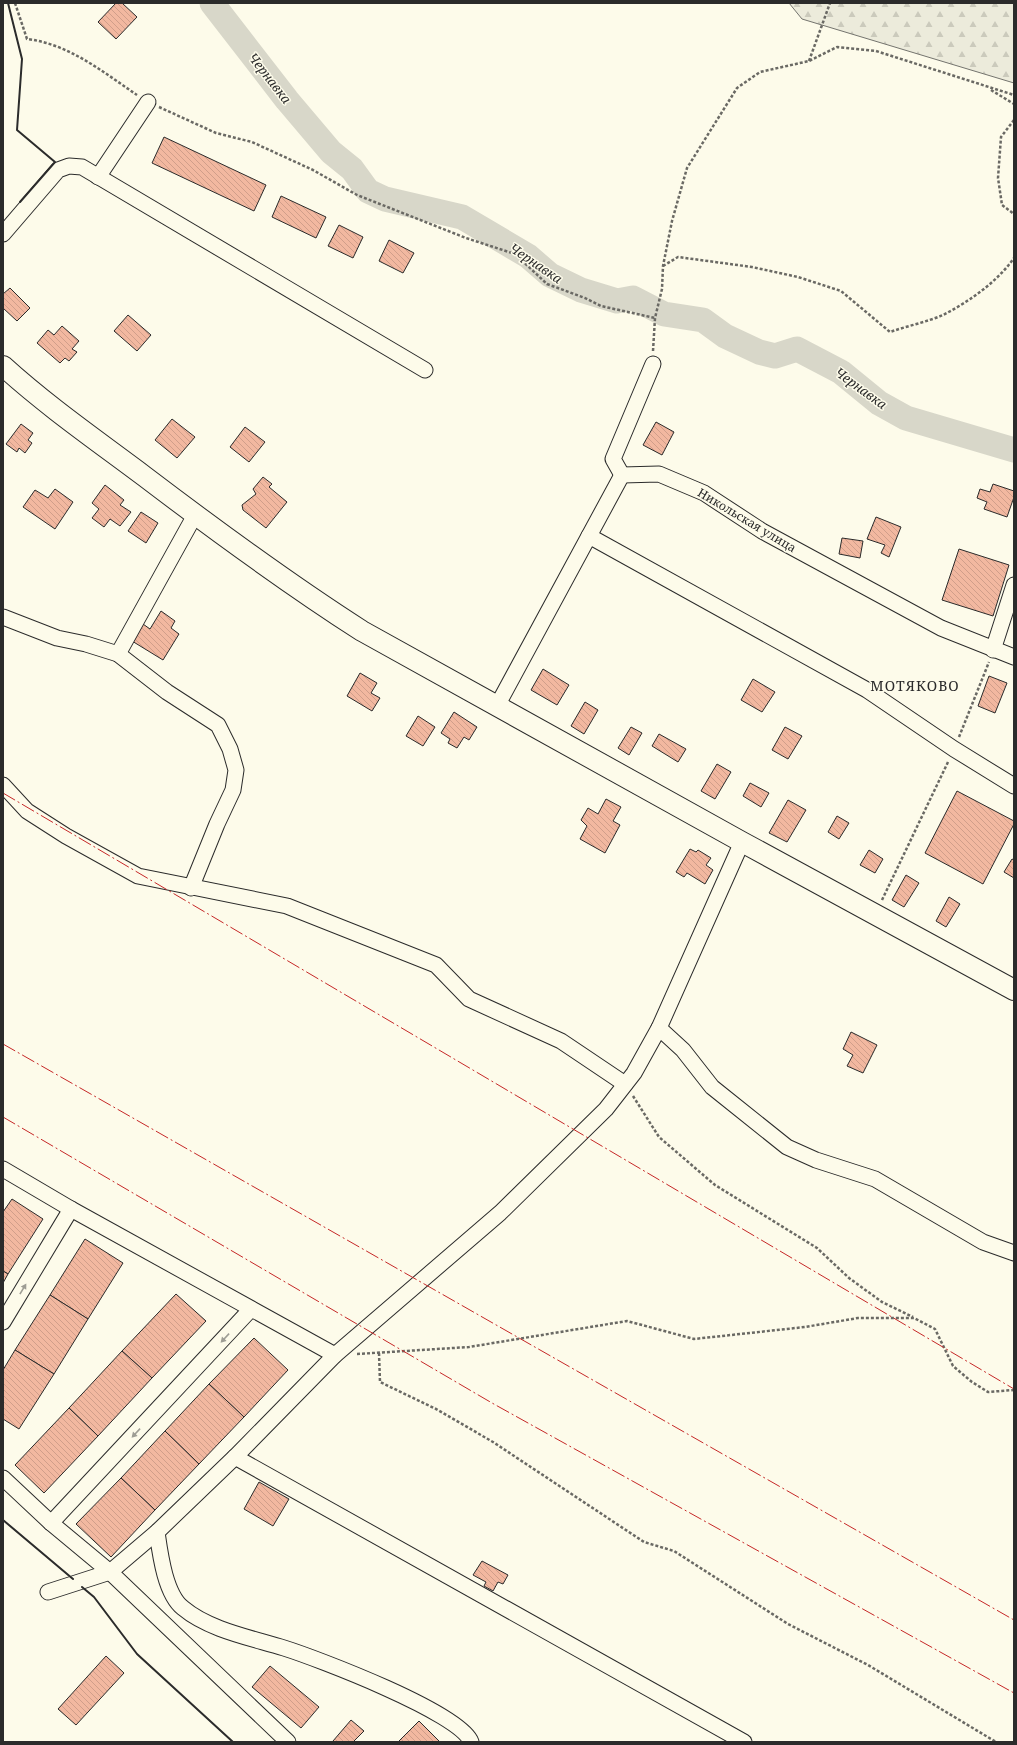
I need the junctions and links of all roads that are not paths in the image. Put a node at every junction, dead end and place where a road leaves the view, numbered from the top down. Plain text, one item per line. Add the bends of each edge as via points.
1 (148, 102) road end
2 (98, 177) junction
3 (3, 234) edge
4 (653, 364) road end
5 (3, 366) edge
6 (425, 370) dead end
7 (622, 475) junction
8 (195, 515) junction
9 (589, 536) junction
10 (1014, 585) edge
11 (3, 617) edge
12 (993, 650) junction
13 (118, 654) junction
14 (1014, 657) edge
15 (496, 706) junction
16 (3, 785) edge
17 (1014, 786) edge
18 (742, 842) junction
19 (191, 888) junction
20 (1014, 990) edge
21 (659, 1028) junction
22 (625, 1084) junction
23 (3, 1169) edge
24 (71, 1209) junction
25 (1014, 1253) edge
26 (252, 1309) junction
27 (3, 1322) edge
28 (335, 1355) junction
29 (235, 1457) junction
30 (3, 1478) edge
31 (51, 1523) junction
32 (157, 1532) junction
33 (110, 1572) junction
34 (48, 1592) dead end
35 (288, 1742) edge
36 (470, 1742) edge
37 (744, 1742) edge

1 - 2 street
2 - 3 street via 82,167 69,166 58,170
2 - 6 street
4 - 7 street via 613,459
5 - 8 main road via 60,413
7 - 9 street
7 - 12 street, Никольская улица via 659,474 704,492 769,535 941,628
8 - 13 street
8 - 15 main road via 310,598 362,631
9 - 15 street
9 - 17 street via 867,690
10 - 12 street
11 - 13 street via 57,638
12 - 14 street, Никольская улица
13 - 19 street via 167,692 218,725 230,749 236,770 233,790
15 - 18 main road
16 - 19 street via 27,811 107,860 138,876
18 - 20 main road
18 - 21 street
19 - 22 street via 287,906 436,965 470,999 561,1041
21 - 22 street
21 - 25 street via 682,1050 712,1087 787,1147 816,1160 834,1157 983,1242
22 - 28 street via 606,1109 500,1213
23 - 24 street
24 - 26 street
27 -> 24 street
26 - 28 street
26 -> 31 street
28 - 29 street
29 - 32 street
29 - 37 street
30 - 31 street
31 - 33 street
32 - 33 street
32 - 36 street via 162,1566 168,1585 182,1608 213,1626 285,1648 408,1697 448,1719 469,1737
33 - 34 street
33 - 35 street

